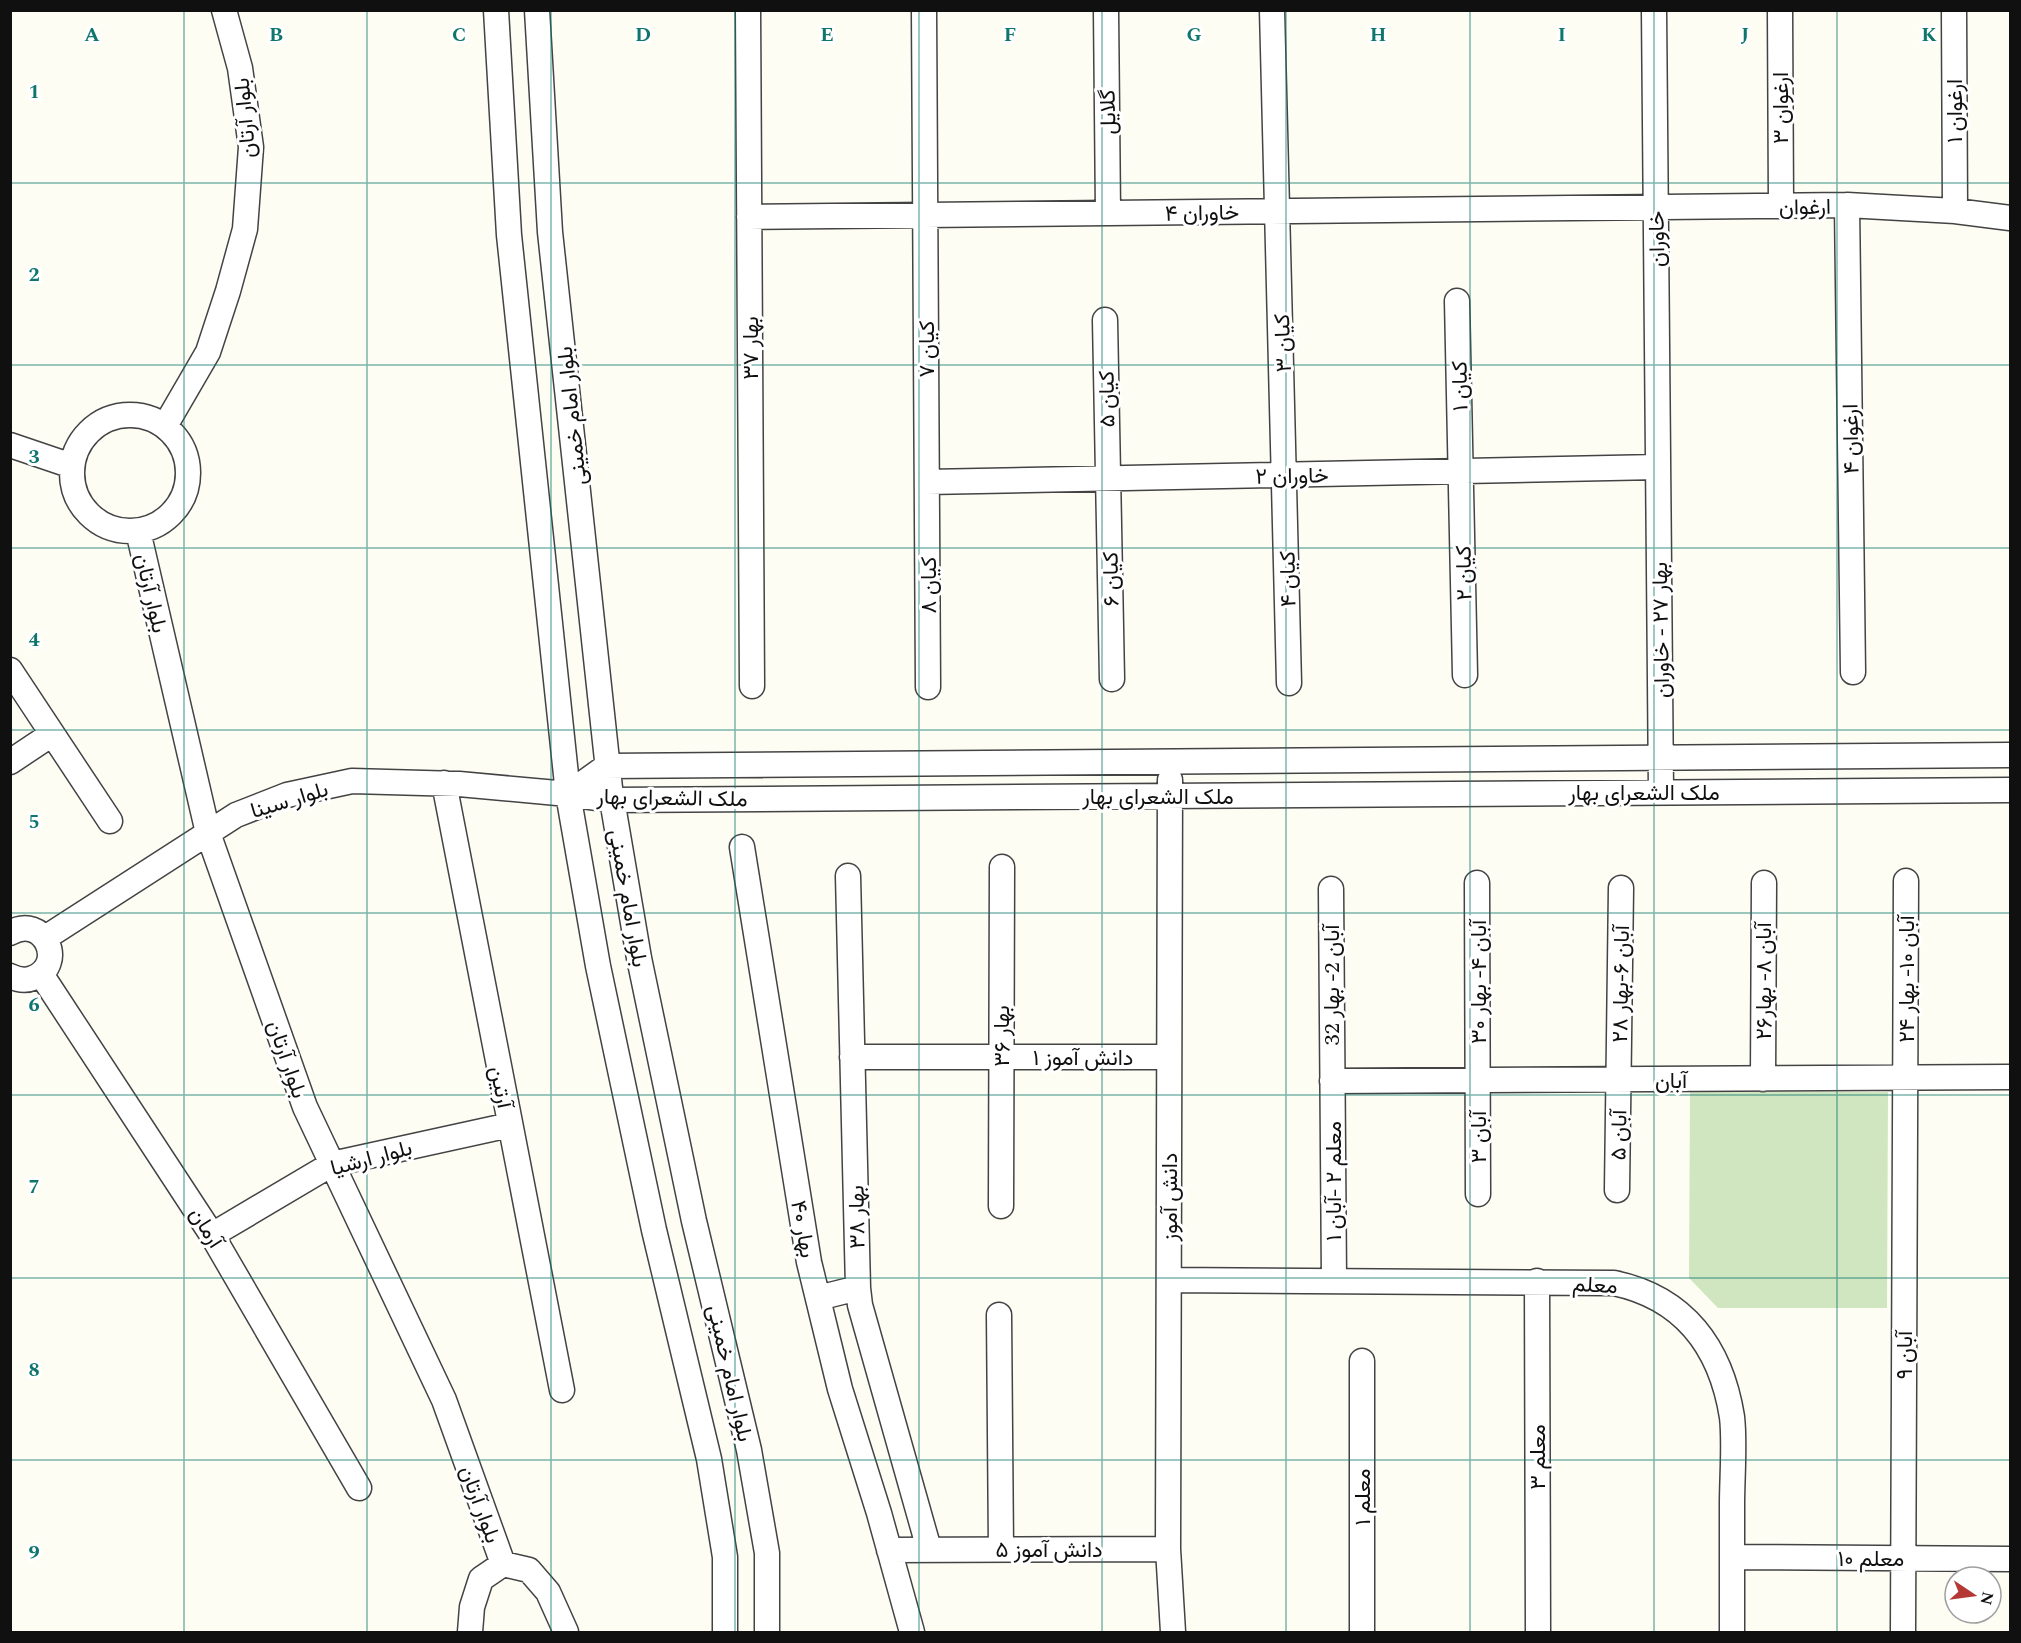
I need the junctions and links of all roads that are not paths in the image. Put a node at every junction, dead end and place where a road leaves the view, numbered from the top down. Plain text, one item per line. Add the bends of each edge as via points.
1 (224, 10) edge
2 (496, 10) edge
3 (537, 10) edge
4 (748, 10) edge
5 (924, 10) edge
6 (1106, 10) edge
7 (1272, 10) edge
8 (1654, 10) edge
9 (1780, 10) edge
10 (1954, 10) edge
11 (1847, 205) junction
12 (1781, 206) junction
13 (1656, 207) junction
14 (1955, 211) junction
15 (1278, 212) junction
16 (1108, 213) junction
17 (925, 216) junction
18 (749, 218) junction
19 (2010, 218) edge
20 (1457, 301) dead end
21 (1105, 320) dead end
22 (165, 426) junction
23 (10, 446) edge
24 (72, 466) junction
25 (1658, 467) junction
26 (1461, 471) junction
27 (1285, 475) junction
28 (1108, 479) junction
29 (927, 482) junction
30 (138, 531) junction
31 (10, 670) edge
32 (1853, 672) dead end
33 (1465, 675) dead end
34 (1112, 679) dead end
35 (1289, 683) dead end
36 (752, 686) dead end
37 (928, 687) dead end
38 (52, 734) junction
39 (2010, 755) edge
40 (1661, 758) junction
41 (1170, 761) junction
42 (10, 762) edge
43 (607, 766) junction
44 (444, 783) junction
45 (2010, 789) edge
46 (1661, 792) junction
47 (568, 794) junction
48 (1170, 796) junction
49 (612, 800) junction
50 (110, 820) dead end
51 (208, 833) junction
52 (742, 847) dead end
53 (1002, 867) dead end
54 (848, 876) dead end
55 (1906, 881) dead end
56 (1477, 883) dead end
57 (1764, 883) dead end
58 (1621, 888) dead end
59 (1331, 889) dead end
60 (10, 933) edge
61 (45, 938) junction
62 (40, 974) junction
63 (10, 976) edge
64 (852, 1057) junction
65 (1001, 1057) junction
66 (1169, 1057) junction
67 (2010, 1077) edge
68 (1906, 1078) junction
69 (1762, 1079) junction
70 (1619, 1080) junction
71 (1332, 1081) junction
72 (1478, 1081) junction
73 (510, 1125) junction
74 (332, 1164) junction
75 (1617, 1190) dead end
76 (1478, 1194) dead end
77 (1001, 1206) dead end
78 (212, 1235) junction
79 (1169, 1280) junction
80 (1334, 1281) junction
81 (1537, 1281) junction
82 (858, 1288) junction
83 (818, 1298) junction
84 (999, 1315) dead end
85 (1362, 1361) dead end
86 (562, 1390) dead end
87 (891, 1417) junction
88 (852, 1427) junction
89 (359, 1488) dead end
90 (929, 1549) junction
91 (1001, 1549) junction
92 (1168, 1549) junction
93 (889, 1550) junction
94 (1732, 1557) junction
95 (1904, 1558) junction
96 (2010, 1559) edge
97 (503, 1564) junction
98 (470, 1632) edge
99 (566, 1632) edge
100 (725, 1632) edge
101 (767, 1632) edge
102 (912, 1632) edge
103 (1173, 1632) edge
104 (1362, 1632) edge
105 (1538, 1632) edge
106 (1732, 1632) edge
107 (1904, 1632) edge

1 - 22 street, بلوار آرتان via 240,68 251,147 245,229 208,352
2 - 47 street, بلوار امام خمینی via 509,235
3 - 43 street, بلوار امام خمینی via 550,232
4 - 18 street, بهار ۳۷
5 - 17 street, کیان ۷
6 - 16 street, گلایل
7 - 15 street, کیان ۳
8 - 13 street, خاوران
9 - 12 street, ارغوان ۳
10 - 14 street, ارغوان ۱
11 - 12 street, ارغوان
11 - 14 street, ارغوان
11 - 32 street, ارغوان ۴
12 - 13 street, ارغوان
13 - 15 street, خاوران ۴
13 - 25 street, خاوران
14 - 19 street, ارغوان
15 - 16 street, خاوران ۴
15 - 27 street, کیان ۳
16 - 17 street, خاوران ۴
17 - 18 street, خاوران ۴
17 - 29 street, کیان ۷
18 - 36 street, بهار ۳۷
20 - 26 street, کیان ۱
21 - 28 street, کیان ۵
22 - 24 street via 137,415 107,420 83,438
22 - 30 street via 183,450 188,480 176,508 152,527
23 - 24 street
24 - 30 street via 76,496 89,514 108,527
25 - 26 street, خاوران ۲
25 - 40 street, بهار ۲۷ - خاوران
26 - 27 street, خاوران ۲
26 - 33 street, کیان ۲
27 - 28 street, خاوران ۲
27 - 35 street, کیان ۴
28 - 29 street, خاوران ۲
28 - 34 street, کیان ۶
29 - 37 street, کیان ۸
30 - 51 street, بلوار آرتان
31 - 38 street
38 - 42 street
38 - 50 street
39 - 40 street, ملک الشعرای بهار
40 - 41 street, ملک الشعرای بهار
40 - 46 street, بهار ۲۷ - خاوران
41 - 43 street, ملک الشعرای بهار
41 - 48 street, دانش آموز
43 - 47 street, ملک الشعرای بهار
43 - 49 street, بلوار امام خمینی
44 - 47 street, بلوار سینا
44 - 51 street, بلوار سینا via 352,782 287,795 236,815
44 - 73 street, آرتین
45 - 46 street, ملک الشعرای بهار
46 - 48 street, ملک الشعرای بهار
47 - 49 street, ملک الشعرای بهار
47 - 100 street, بلوار امام خمینی via 605,1000 708,1459 725,1557
48 - 49 street, ملک الشعرای بهار
48 - 66 street, دانش آموز
49 - 101 street, بلوار امام خمینی via 639,958 692,1209 749,1450 767,1553
51 - 61 street, بلوار سینا
51 - 74 street, بلوار آرتان via 305,1107
52 - 83 street, بهار ۴۰
53 - 65 street, بهار ۳۶
54 - 64 street, بهار ۳۸
55 - 68 street, آبان ۱۰- بهار ۲۴
56 - 72 street, آبان ۴- بهار ۳۰
57 - 69 street, ۲۶آبان ۸- بهار
58 - 70 street, آبان ۶-بهار ۲۸
59 - 71 street, آبان 2- بهار 32
60 - 61 street via 28,928
61 - 62 street via 50,957
62 - 63 street via 28,980
62 - 78 street, آرمان
64 - 65 street, دانش آموز ۱
64 - 82 street, بهار ۳۸
65 - 66 street, دانش آموز ۱
65 - 77 street, بهار ۳۶
66 - 79 street, دانش آموز
67 - 68 street, آبان
68 - 69 street, آبان
68 - 95 street, آبان ۹
69 - 70 street, آبان
70 - 72 street, آبان
70 - 75 street, آبان ۵
71 - 72 street, آبان
71 - 80 street, معلم ۲ -آبان ۱
72 - 76 street, آبان ۳
73 - 74 street, بلوار ارشیا
73 - 86 street, آرتین
74 - 78 street, بلوار ارشیا
74 - 97 street, بلوار آرتان via 444,1400
78 - 89 street, آرمان
79 - 80 street, معلم
79 - 92 street, دانش آموز
80 - 81 street, معلم
81 - 94 street, معلم via 1614,1282 1632,1286 1660,1298 1687,1319 1704,1343 1719,1366 1732,1419
81 - 105 street, معلم ۳
82 - 83 street
82 - 87 street, بهار ۳۸
83 - 88 street, بهار ۴۰
84 - 91 street
85 - 104 street, معلم ۱
87 - 88 street via 881,1409 868,1409 857,1416
87 - 90 street, بهار ۳۸
88 - 93 street, بهار ۴۰
90 - 91 street, دانش آموز ۵
90 - 93 street, دانش آموز ۵
91 - 92 street, دانش آموز ۵
92 - 103 street, دانش آموز
93 - 102 street, بهار ۴۰
94 - 95 street, معلم ۱۰
94 - 106 street, معلم
95 - 96 street, معلم ۱۰
95 - 107 street, آبان ۹
97 - 98 street via 481,1579 472,1607
97 - 99 street via 529,1570 548,1592

